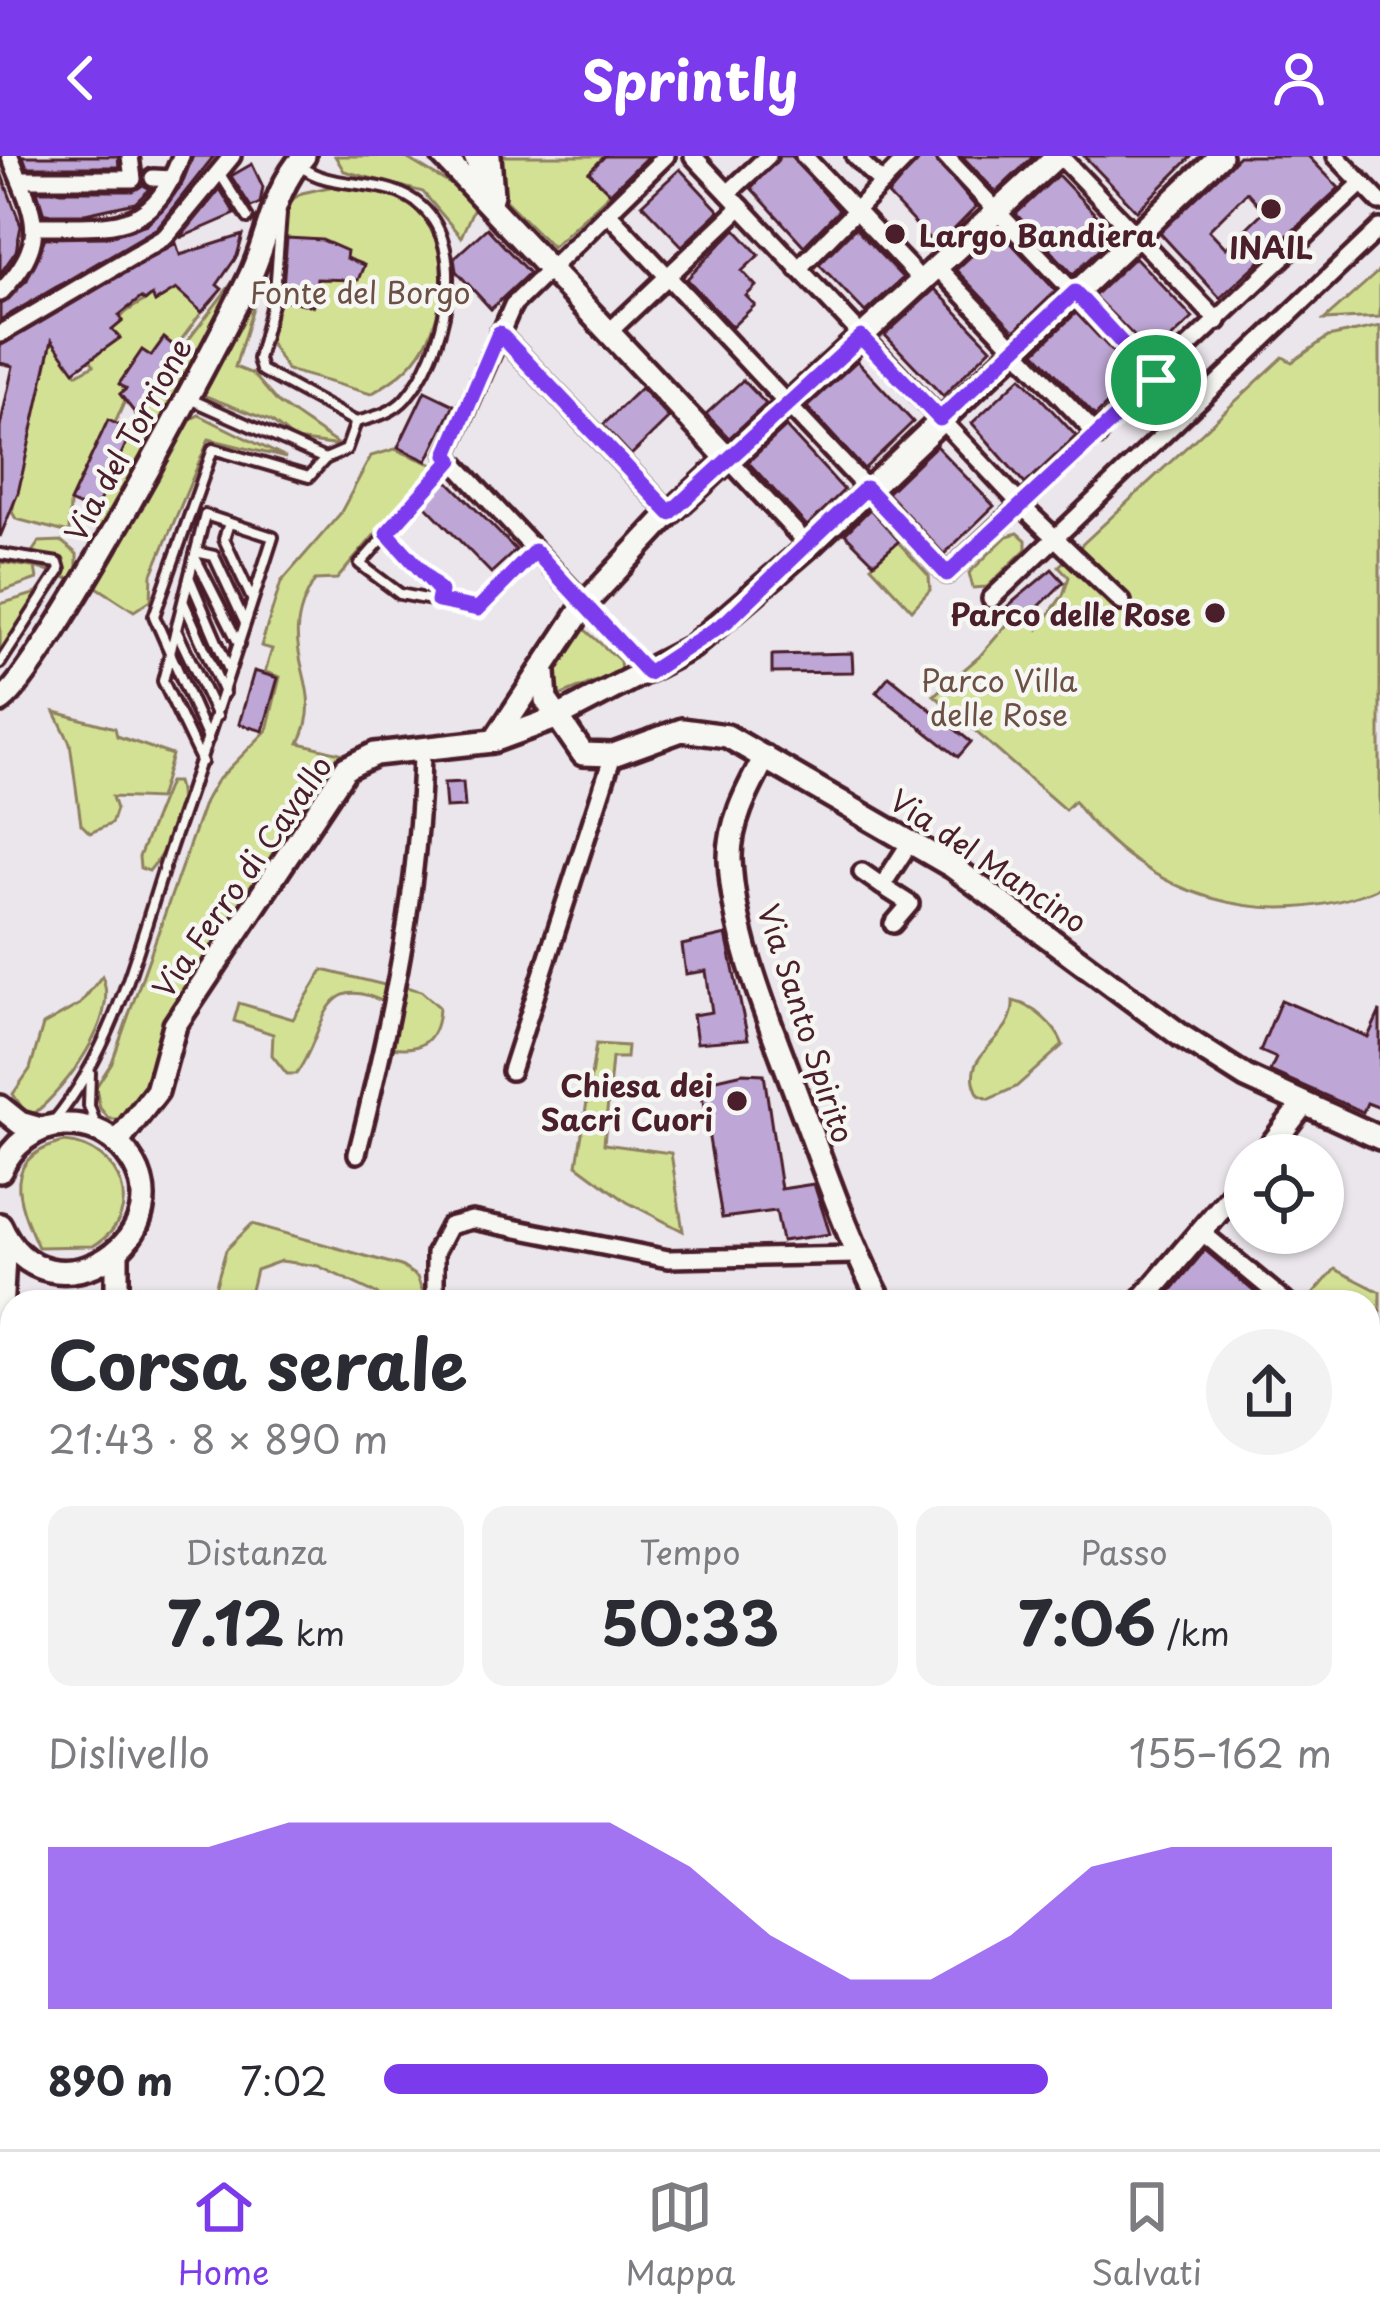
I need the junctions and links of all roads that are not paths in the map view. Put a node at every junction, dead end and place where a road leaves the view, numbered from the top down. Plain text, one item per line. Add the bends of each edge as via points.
1 (130, 156) edge
2 (181, 156) edge
3 (232, 156) edge
4 (443, 156) edge
5 (475, 156) edge
6 (492, 156) edge
7 (666, 156) edge
8 (693, 156) edge
9 (768, 156) edge
10 (803, 156) edge
11 (855, 156) edge
12 (910, 156) edge
13 (945, 156) edge
14 (1059, 156) edge
15 (1220, 156) edge
16 (1336, 156) edge
17 (4, 157) edge
18 (300, 160) edge
19 (220, 173) junction
20 (153, 178) dead end
21 (24, 179) junction
22 (172, 179) junction
23 (881, 183) junction
24 (1362, 183) junction
25 (281, 192) junction
26 (728, 193) junction
27 (1380, 202) edge
28 (741, 207) junction
29 (496, 209) junction
30 (998, 210) junction
31 (855, 211) junction
32 (608, 213) junction
33 (248, 218) dead end
34 (35, 226) junction
35 (1380, 228) edge
36 (1138, 234) junction
37 (552, 269) junction
38 (798, 269) junction
39 (930, 274) junction
40 (668, 276) junction
41 (2, 292) edge
42 (1075, 292) junction
43 (1218, 321) junction
44 (7, 330) edge
45 (609, 332) junction
46 (499, 333) junction
47 (861, 337) junction
48 (1014, 348) junction
49 (1156, 380) junction
50 (186, 397) junction
51 (788, 404) junction
52 (940, 419) junction
53 (356, 422) junction
54 (1098, 436) junction
55 (449, 458) junction
56 (325, 459) junction
57 (728, 459) junction
58 (866, 488) junction
59 (1023, 506) junction
60 (670, 513) junction
61 (229, 523) junction
62 (387, 533) junction
63 (1055, 539) junction
64 (809, 545) junction
65 (535, 551) junction
66 (0, 554) edge
67 (195, 554) junction
68 (189, 578) junction
69 (991, 599) dead end
70 (253, 600) junction
71 (438, 601) junction
72 (183, 602) junction
73 (1122, 602) dead end
74 (585, 604) junction
75 (245, 623) junction
76 (176, 630) junction
77 (239, 644) junction
78 (170, 653) junction
79 (0, 663) edge
80 (230, 671) junction
81 (544, 672) junction
82 (648, 673) junction
83 (224, 693) junction
84 (0, 701) edge
85 (217, 716) junction
86 (556, 718) junction
87 (209, 741) junction
88 (493, 742) junction
89 (422, 751) junction
90 (613, 755) junction
91 (765, 758) junction
92 (202, 761) junction
93 (911, 841) junction
94 (862, 872) dead end
95 (882, 886) junction
96 (893, 924) dead end
97 (90, 1070) junction
98 (511, 1071) dead end
99 (1303, 1104) junction
100 (0, 1107) edge
101 (45, 1128) junction
102 (1280, 1134) edge
103 (107, 1137) junction
104 (1380, 1138) edge
105 (357, 1154) dead end
106 (0, 1171) edge
107 (1224, 1208) edge
108 (3, 1231) edge
109 (1204, 1234) junction
110 (117, 1253) junction
111 (856, 1256) junction
112 (47, 1269) junction
113 (2, 1290) edge
114 (14, 1290) edge
115 (117, 1290) edge
116 (436, 1290) edge
117 (874, 1290) edge
118 (1153, 1290) edge
119 (1272, 1290) edge

1 - 21 street via 134,179
2 - 22 street
3 - 19 street
4 - 29 street
5 - 29 street
6 - 29 street
7 - 32 street
8 - 26 street
9 - 26 street
10 - 31 street
11 - 23 street
12 - 23 street
13 - 30 street
14 - 30 street
14 - 36 street
15 - 36 street, Via Ferro di Cavallo
16 - 24 street
17 - 21 street
18 - 25 street, Via del Torrione
18 - 53 lane via 311,175 406,194 440,227 447,284 425,366 405,399
19 - 33 lane
19 - 44 street via 165,237
20 - 22 street
21 - 34 street
22 - 34 street via 149,212 127,224
23 - 31 street
24 - 27 street
24 - 43 street
25 - 50 street, Via del Torrione via 248,281
25 - 53 lane via 261,370
26 - 28 street
28 - 38 street
28 - 40 street
29 - 37 street
30 - 39 street
30 - 42 street
31 - 38 street
31 - 39 street
32 - 37 street
32 - 40 street
34 - 41 street
35 - 63 street
36 - 42 street, Via Ferro di Cavallo
36 - 43 street
37 - 45 street
37 - 46 street via 513,305
38 - 47 street
39 - 47 street
39 - 48 street
40 - 45 street
40 - 51 street
41 - 44 street
42 - 48 street, Via Ferro di Cavallo
42 - 49 street
43 - 49 street
45 - 57 street
46 - 55 street
46 - 60 street
47 - 51 street
47 - 52 street
48 - 52 street, Via Ferro di Cavallo
48 - 54 street
49 - 54 street
50 - 56 lane
50 - 84 street, Via del Torrione via 42,646
51 - 57 street
51 - 58 street
52 - 58 street, Via Ferro di Cavallo
52 - 59 street
53 - 56 lane via 346,451
54 - 59 street
55 - 62 lane
55 - 65 street
56 - 78 lane via 309,477 212,449 154,616
57 - 60 street
57 - 64 street
58 - 59 street via 947,574
58 - 64 street, Via Ferro di Cavallo
59 - 63 street
60 - 74 street
61 - 67 lane via 205,515
61 - 70 lane via 224,539
61 - 70 lane via 273,537
62 - 71 lane via 440,591
62 - 71 lane via 360,564 400,594
63 - 69 street
63 - 73 street
64 - 82 street, Via Ferro di Cavallo via 726,622
65 - 71 lane via 478,609
65 - 74 street
66 - 79 lane via 58,563 60,570
67 - 68 lane
67 - 75 lane via 214,556
67 - 77 lane
68 - 72 lane
68 - 80 lane
70 - 75 lane
72 - 76 lane
72 - 83 lane
74 - 81 street
74 - 82 lane
75 - 77 lane
76 - 78 lane
76 - 85 lane
77 - 80 lane
78 - 87 lane
78 - 92 lane via 163,681
80 - 83 lane
81 - 86 street
81 - 88 street
82 - 86 street, Via Ferro di Cavallo
83 - 85 lane
85 - 87 lane
86 - 88 street, Via Ferro di Cavallo
86 - 90 street via 583,754
87 - 92 lane
88 - 89 street, Via Ferro di Cavallo
89 - 103 street, Via Ferro di Cavallo via 375,754 346,768 175,1025 157,1091
89 - 105 street via 421,822 397,995
90 - 91 street, Via del Mancino via 664,733 705,730
90 - 98 street
91 - 93 street, Via del Mancino
91 - 111 street, Via Santo Spirito via 740,805 730,856 735,904 764,1007
92 - 97 lane
93 - 95 street
93 - 99 street, Via del Mancino via 1180,1035
94 - 95 street
95 - 96 street via 910,904
97 - 101 lane
97 - 103 lane via 89,1106
99 - 102 street
99 - 104 street, Via del Mancino
100 - 101 street via 20,1124
101 - 103 street
101 - 106 street via 14,1148
103 - 110 street via 130,1158 142,1198
107 - 109 street
108 - 112 street
108 - 113 street
109 - 118 street
109 - 119 street
110 - 112 street via 84,1270
110 - 115 street
111 - 116 street via 668,1259 472,1220 449,1226 438,1243
111 - 117 street, Via Santo Spirito
112 - 114 street

